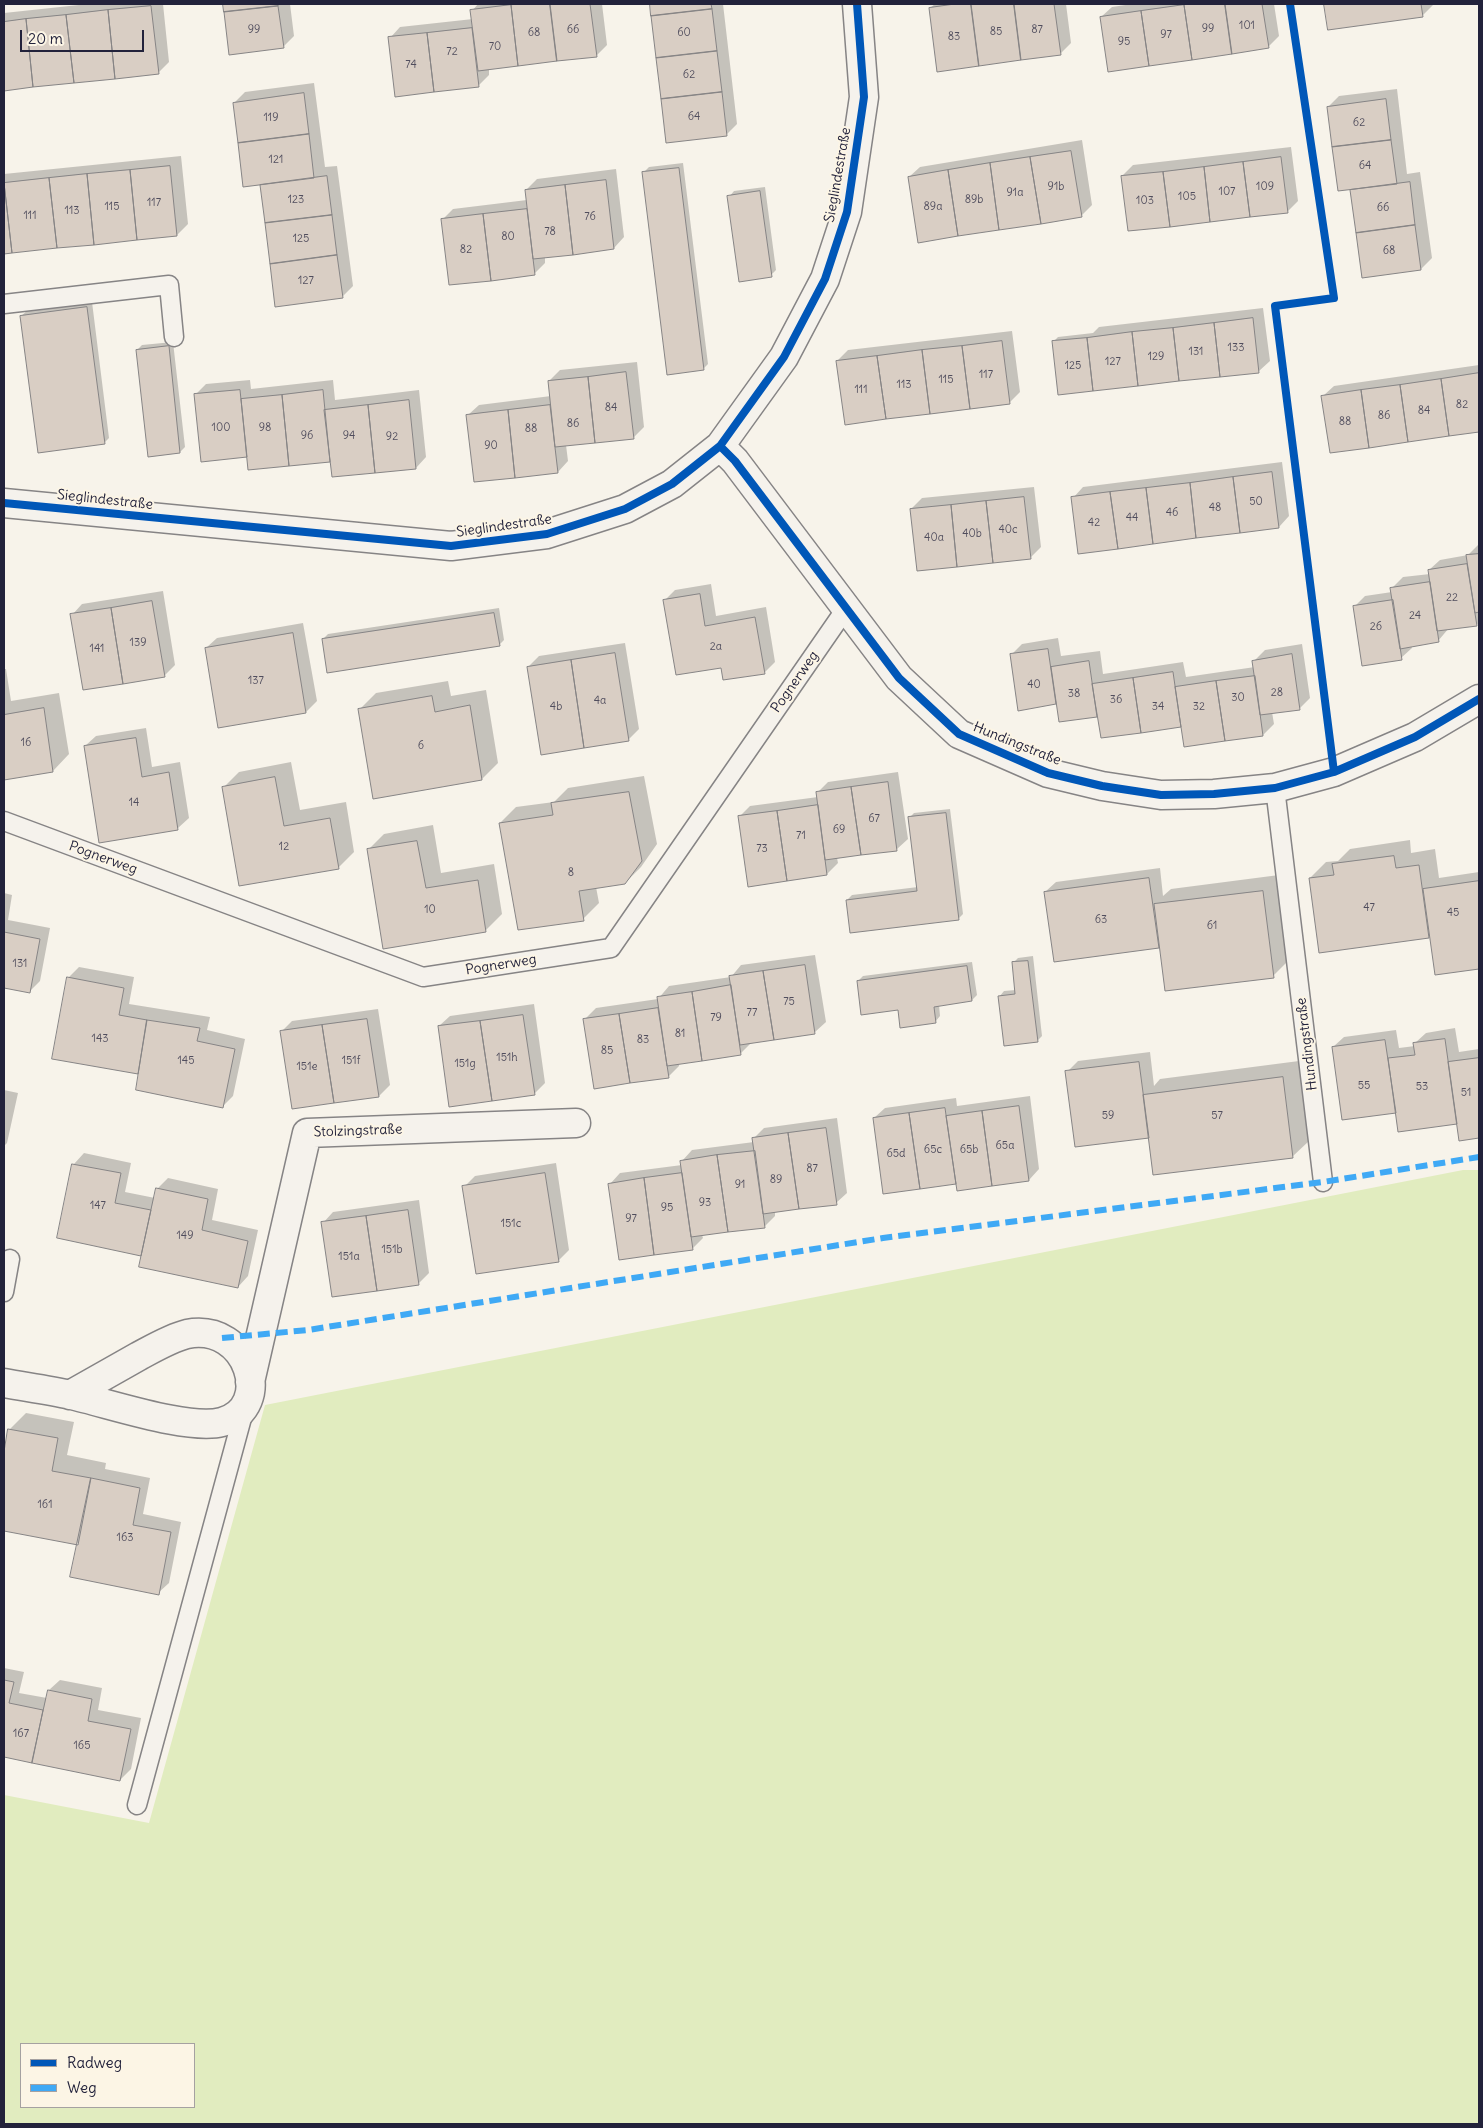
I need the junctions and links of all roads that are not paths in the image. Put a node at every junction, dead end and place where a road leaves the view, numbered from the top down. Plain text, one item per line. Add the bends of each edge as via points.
1 (857, 4) edge
2 (4, 304) edge
3 (174, 337) dead end
4 (720, 446) junction
5 (4, 502) edge
6 (847, 607) junction
7 (1479, 699) edge
8 (1275, 788) junction
9 (4, 821) edge
10 (576, 1123) dead end
11 (1323, 1182) dead end
12 (10, 1259) dead end
13 (4, 1292) edge
14 (4, 1383) edge
15 (248, 1394) junction
16 (70, 1395) junction
17 (137, 1805) dead end

1 - 4 street, Sieglindestraße via 864,97 847,212 825,279 784,357
2 - 3 lane via 169,285
4 - 5 street, Sieglindestraße via 672,484 625,509 547,534 451,546
4 - 6 street, Hundingstraße
6 - 8 street, Hundingstraße via 899,678 960,734 1048,773 1160,795
6 - 9 lane, Pognerweg via 611,948 423,978
7 - 8 street, Hundingstraße via 1415,737 1334,772
8 - 11 lane, Hundingstraße
10 - 15 street, Stolzingstraße via 307,1133
12 - 13 lane
14 - 16 street
15 - 16 street via 233,1418 194,1424
15 - 16 street via 246,1360 232,1344 210,1334 187,1334 153,1348
15 - 17 lane

